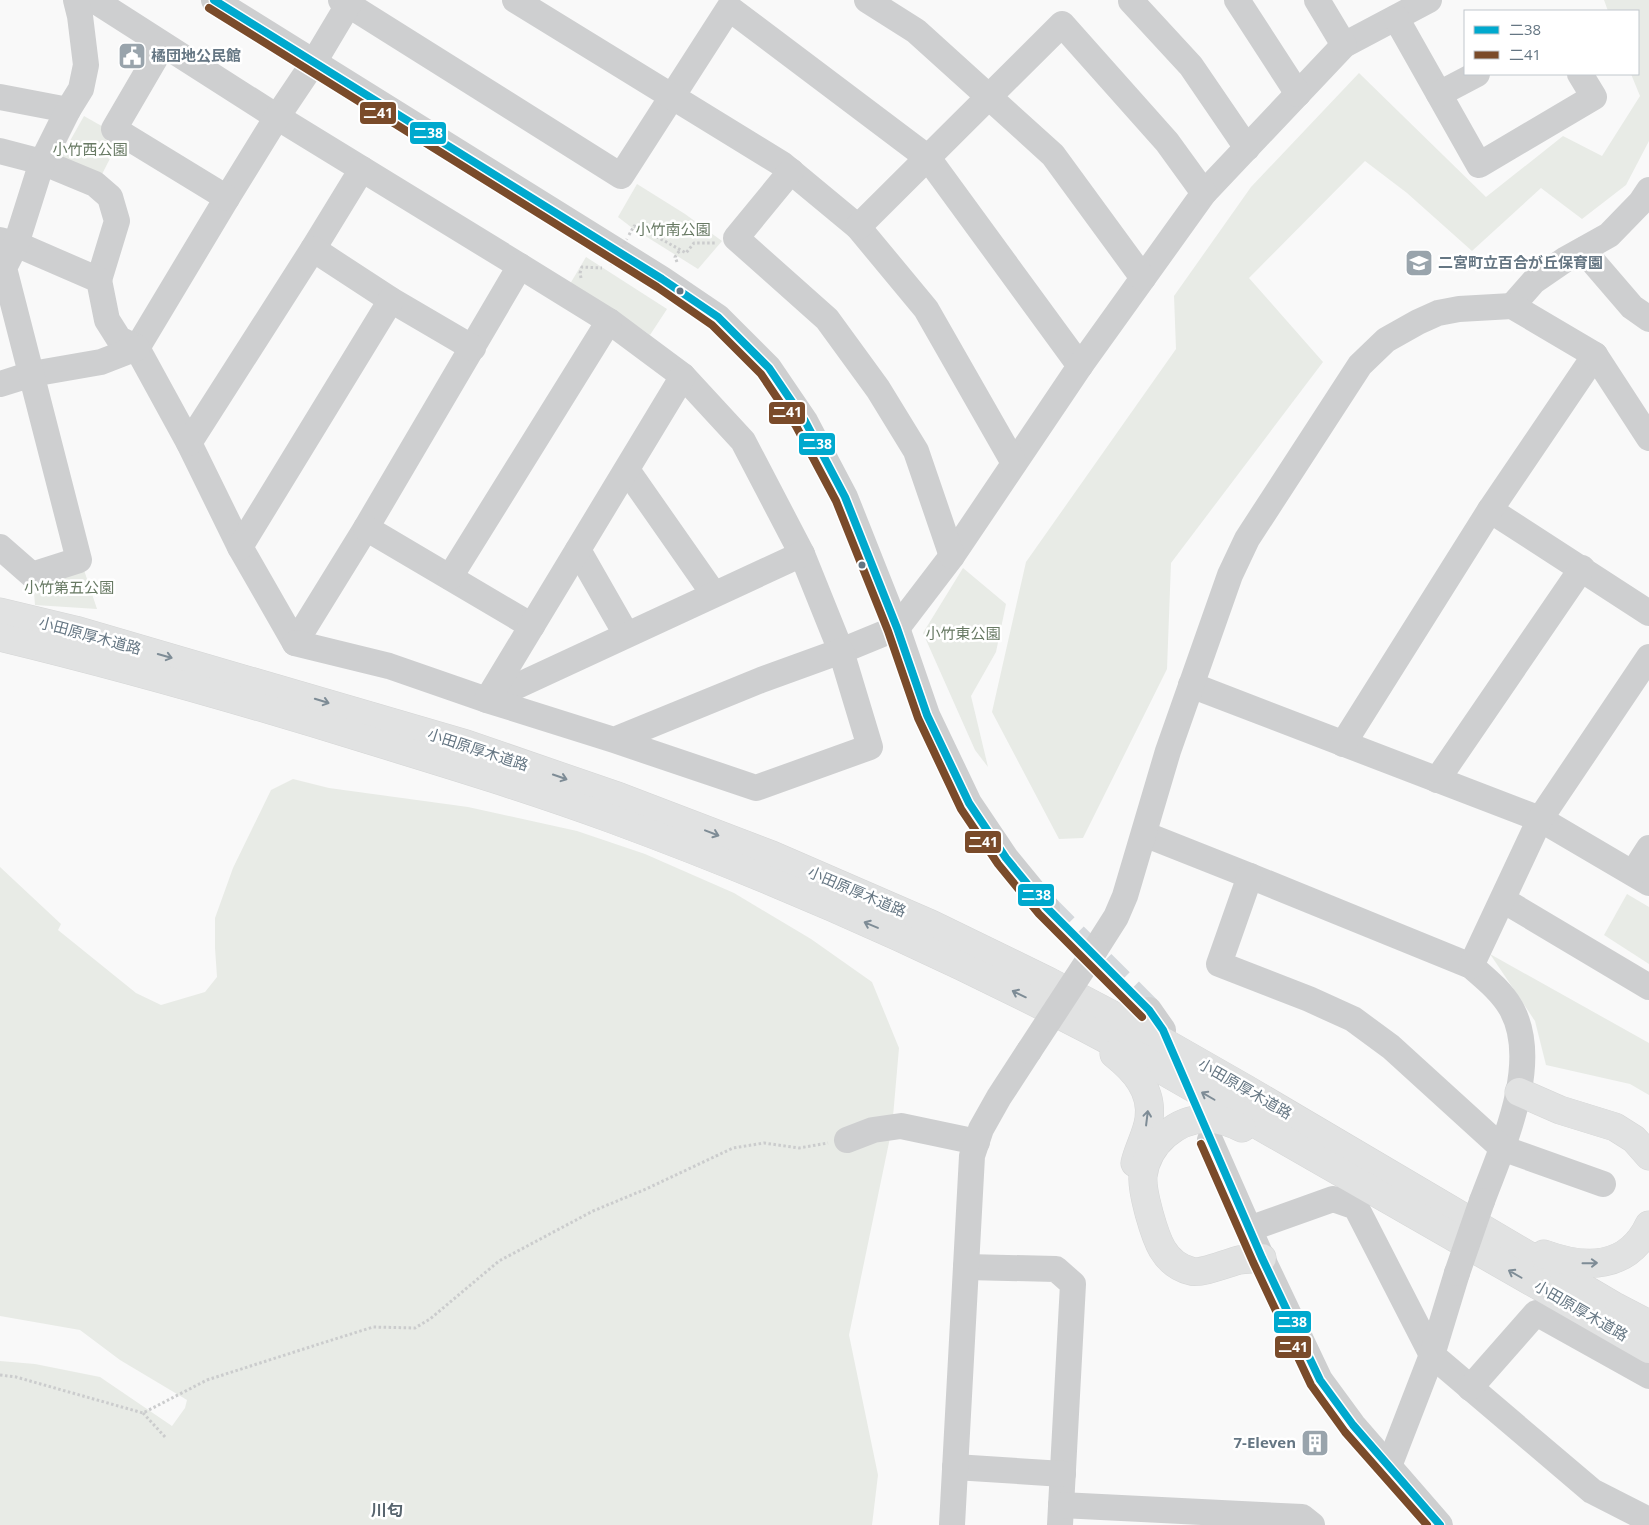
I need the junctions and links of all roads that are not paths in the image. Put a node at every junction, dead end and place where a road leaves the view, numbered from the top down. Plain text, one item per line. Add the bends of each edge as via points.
1 (76, 0) edge
2 (94, 0) edge
3 (515, 0) edge
4 (867, 0) edge
5 (1237, 0) edge
6 (1317, 0) edge
7 (1429, 0) edge
8 (218, 1) edge
9 (347, 1) edge
10 (1131, 1) dead end
11 (732, 4) edge
12 (1396, 18) junction
13 (163, 45) junction
14 (1344, 45) junction
15 (314, 62) junction
16 (1475, 75) edge
17 (1581, 75) edge
18 (1298, 94) junction
19 (1439, 94) junction
20 (0, 97) edge
21 (671, 97) junction
22 (989, 97) junction
23 (68, 110) junction
24 (277, 117) junction
25 (1247, 148) junction
26 (0, 150) edge
27 (928, 158) junction
28 (42, 162) junction
29 (362, 169) junction
30 (791, 171) junction
31 (1204, 193) junction
32 (227, 198) junction
33 (1646, 199) edge
34 (858, 227) junction
35 (8, 242) edge
36 (313, 249) junction
37 (1583, 250) junction
38 (520, 266) junction
39 (1143, 278) junction
40 (99, 280) junction
41 (391, 300) junction
42 (1512, 306) junction
43 (1649, 319) edge
44 (609, 321) junction
45 (137, 348) junction
46 (473, 348) junction
47 (1595, 355) junction
48 (1080, 366) junction
49 (32, 374) junction
50 (683, 376) junction
51 (0, 384) edge
52 (1649, 438) edge
53 (189, 443) junction
54 (1014, 463) junction
55 (627, 470) junction
56 (1490, 510) junction
57 (366, 528) junction
58 (240, 547) junction
59 (0, 548) edge
60 (578, 550) junction
61 (802, 554) junction
62 (952, 556) junction
63 (1582, 568) junction
64 (450, 577) junction
65 (713, 593) junction
66 (0, 612) edge
67 (1649, 613) edge
68 (532, 626) junction
69 (897, 628) junction
70 (626, 634) junction
71 (0, 637) edge
72 (295, 643) junction
73 (841, 651) junction
74 (1649, 657) edge
75 (1191, 685) junction
76 (487, 700) junction
77 (614, 740) junction
78 (1343, 744) junction
79 (1437, 780) junction
80 (1540, 819) junction
81 (1144, 834) junction
82 (1649, 848) edge
83 (1250, 876) junction
84 (1641, 878) edge
85 (1503, 900) junction
86 (1047, 908) tunnel mouth
87 (1471, 966) junction
88 (1649, 987) edge
89 (1072, 1020) junction
90 (1518, 1092) junction
91 (1649, 1138) edge
92 (847, 1140) road end
93 (1210, 1140) dead end
94 (977, 1142) junction
95 (1502, 1148) junction
96 (1649, 1156) edge
97 (1603, 1184) dead end
98 (1394, 1203) junction
99 (1649, 1226) edge
100 (1249, 1230) junction
101 (1493, 1235) junction
102 (1262, 1258) junction
103 (966, 1267) junction
104 (1649, 1324) edge
105 (1649, 1349) edge
106 (1432, 1355) junction
107 (1649, 1376) edge
108 (1470, 1388) junction
109 (1389, 1466) junction
110 (955, 1467) junction
111 (1063, 1474) junction
112 (1061, 1515) edge
113 (1649, 1520) edge
114 (952, 1525) edge
115 (1312, 1525) edge
116 (1440, 1525) edge

1 - 23 street via 86,65 82,89
2 - 13 street
3 - 21 street
4 - 22 street via 916,31
5 - 18 street
6 - 14 street
7 - 12 street
8 - 15 street
9 - 15 street
9 - 21 street via 621,176
10 - 25 street via 1191,66
11 - 21 street
11 - 27 street
12 - 14 street
12 - 19 street
13 - 24 street
13 - 32 street via 114,129
14 - 18 street
15 - 24 street
15 - 69 street via 718,317 769,368 804,420 845,497
16 - 19 street
17 - 19 street via 1594,97 1479,165
18 - 25 street
20 - 23 street
21 - 30 street
22 - 27 street
22 - 31 street via 1062,24 1167,142
22 - 39 street via 1053,155
23 - 28 street
24 - 29 street
24 - 32 street
25 - 31 street
26 - 28 street
27 - 34 street
27 - 48 street
28 - 35 street
28 - 40 street via 95,184 110,197 117,220
29 - 36 street
29 - 38 street
30 - 34 street
30 - 62 street via 736,237 827,319 878,389 916,451
31 - 39 street
32 - 45 street
33 - 37 street via 1609,235
34 - 54 street via 926,309
35 - 40 street
35 - 49 street via 4,268
36 - 41 street
36 - 53 street
37 - 42 street via 1534,282
37 - 43 street via 1632,307
38 - 44 street
38 - 46 street
39 - 48 street
40 - 45 street via 107,320 119,339
41 - 46 street
41 - 58 street
42 - 47 street
42 - 75 street via 1459,308 1438,313 1386,340 1360,365 1247,539 1230,575
44 - 50 street
44 - 64 street
45 - 49 street via 101,362
45 - 53 street
46 - 57 street
47 - 52 street
47 - 56 street
48 - 54 street
49 - 51 street
49 - 59 street via 79,560 32,575
50 - 55 street
50 - 61 street via 743,442
53 - 58 street
54 - 62 street
55 - 60 street
55 - 65 street
56 - 63 street
56 - 78 street
57 - 64 street
57 - 72 street
58 - 72 street
60 - 68 street
60 - 70 street
61 - 65 street
61 - 73 street
62 - 69 street
63 - 67 street
63 - 79 street
64 - 68 street
65 - 70 street
66 -> 101 highway, 小田原厚木道路 via 75,630 466,744 620,797 772,856 931,924 1092,1004 1246,1089
68 - 76 street
69 - 73 street
69 - 86 street via 927,715 969,803 1006,858
70 - 76 street
89 -> 71 highway, 小田原厚木道路 via 919,946 763,878 612,819 264,708
72 - 76 street via 389,666
73 - 77 street
73 - 77 street via 870,747 756,788
74 - 80 street
75 - 78 street
75 - 81 street
76 - 77 street
78 - 79 street
79 - 80 street
80 - 84 street
80 - 85 street
81 - 83 street
81 - 94 street, bridge via 1116,916 999,1097
82 - 84 street
83 - 87 street
83 - 95 street via 1219,964 1353,1019 1391,1047
85 - 87 street
85 - 88 street
87 - 90 street via 1511,1008 1520,1032 1523,1054
98 -> 89 highway, 小田原厚木道路
102 -> 89 highway via 1229,1280 1206,1288 1187,1286 1155,1266 1145,1250 1130,1189 1149,1119 1148,1099 1142,1082 1131,1068
90 - 91 highway via 1577,1102 1611,1112 1632,1122
90 - 95 street
90 - 96 highway via 1560,1110 1614,1127 1634,1139
92 - 94 street via 873,1130 901,1126
93 - 100 street
94 - 103 street via 972,1156
95 - 97 street
95 - 106 street, bridge via 1457,1273
98 - 102 highway via 1231,1123 1209,1119 1188,1121 1170,1131 1156,1145 1143,1176 1144,1195 1164,1254 1178,1267 1194,1272
105 -> 98 highway, 小田原厚木道路
101 -> 99 highway via 1561,1260 1585,1264 1608,1262 1628,1252
100 - 102 street
100 - 106 street via 1332,1199 1356,1207
101 - 104 highway, 小田原厚木道路
102 - 109 street via 1320,1380
103 - 110 street
103 - 111 street via 1056,1269 1073,1284
106 - 108 street
106 - 109 street
107 - 108 street via 1536,1313
108 - 113 street via 1592,1491
109 - 116 street
110 - 111 street
110 - 114 street
111 - 112 street
112 - 115 street via 1302,1517

